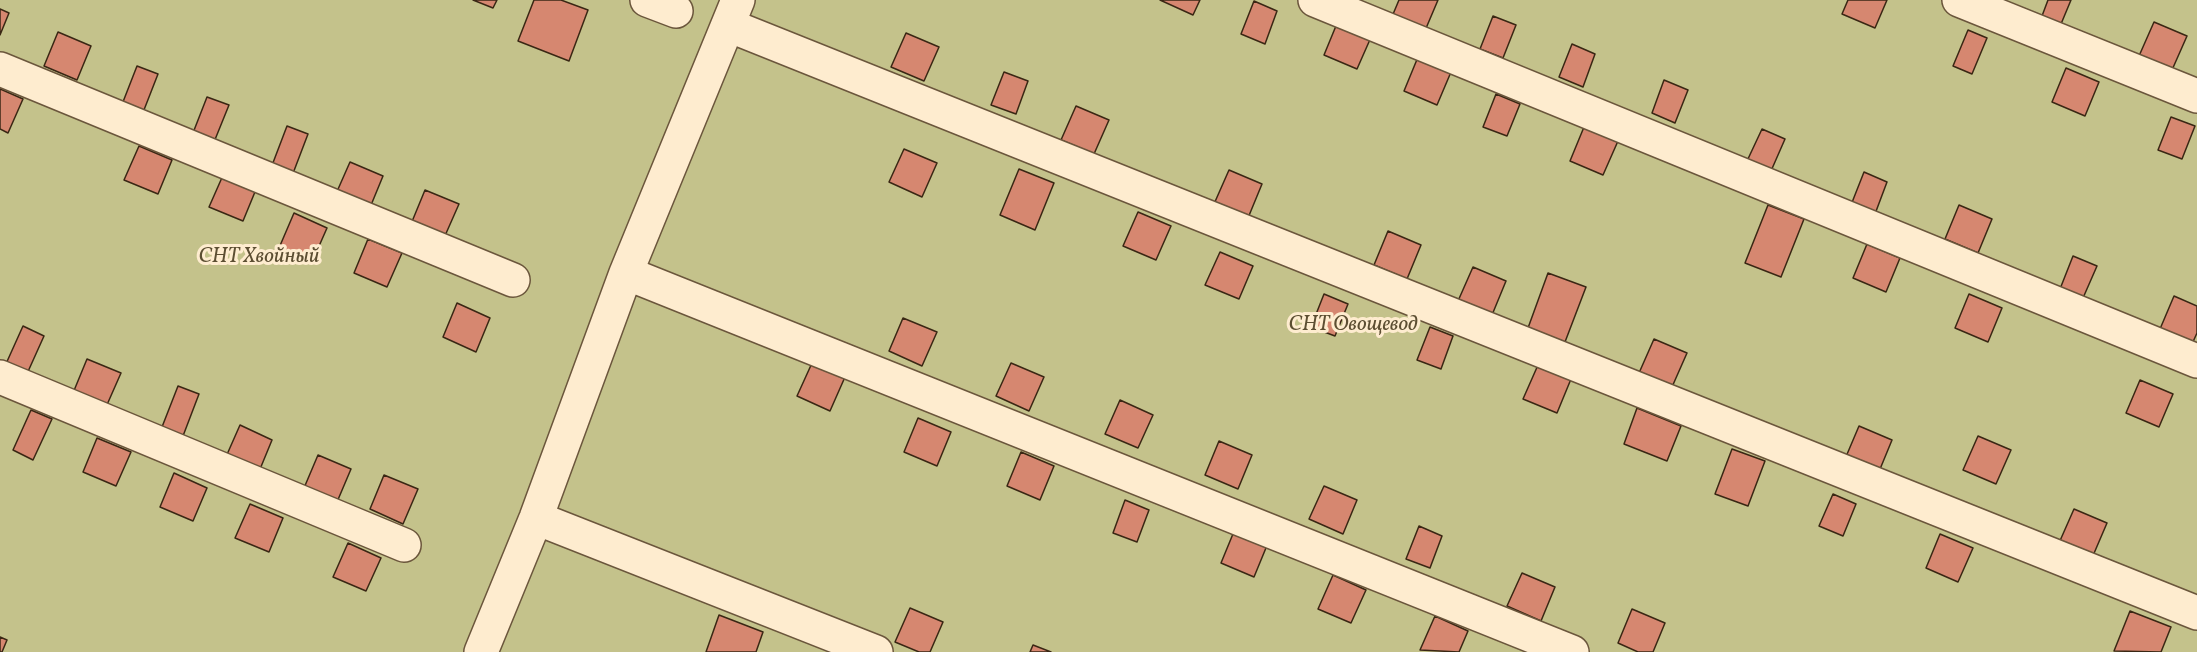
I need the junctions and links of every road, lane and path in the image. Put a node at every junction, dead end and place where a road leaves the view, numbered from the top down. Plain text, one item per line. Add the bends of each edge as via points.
1 (1315, 0) edge
2 (1959, 0) edge
3 (733, 13) edge
4 (0, 69) edge
5 (2197, 96) edge
6 (626, 273) junction
7 (513, 280) dead end
8 (2197, 361) edge
9 (0, 377) edge
10 (536, 518) junction
11 (404, 545) dead end
12 (2197, 613) edge
13 (481, 652) edge
14 (876, 652) edge
15 (1572, 652) edge

1 - 8 street
2 - 5 street
3 - 6 street
3 - 12 street
4 - 7 street
6 - 10 street
6 - 15 street
9 - 11 street
10 - 13 street
10 - 14 street

